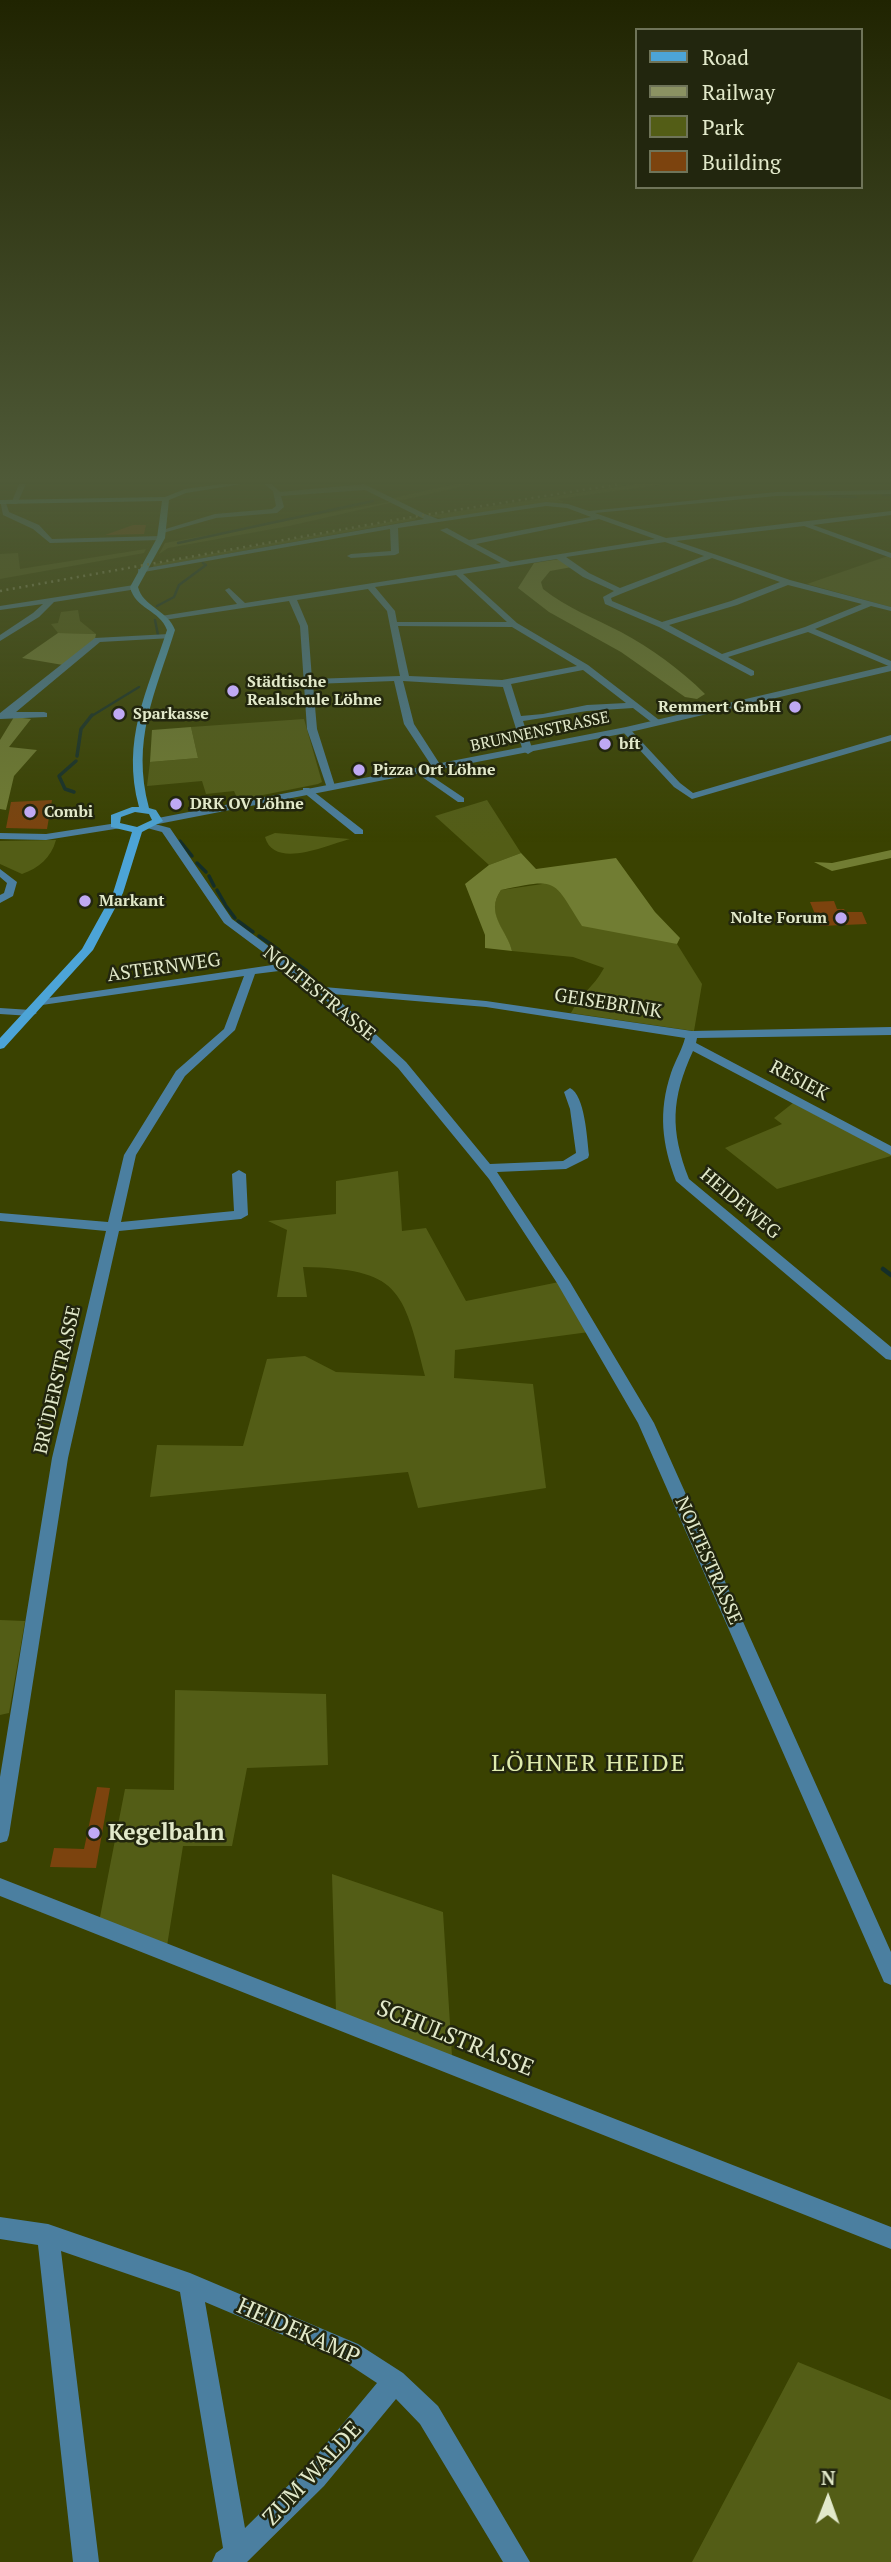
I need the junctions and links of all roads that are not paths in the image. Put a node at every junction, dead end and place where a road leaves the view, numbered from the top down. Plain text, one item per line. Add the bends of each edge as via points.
1 (24, 604) edge
2 (47, 604) edge
3 (144, 604) edge
4 (252, 604) edge
5 (294, 604) edge
6 (385, 604) edge
7 (491, 604) edge
8 (612, 604) edge
9 (732, 604) edge
10 (869, 604) joint
11 (242, 605) joint
12 (0, 608) edge
13 (891, 609) edge
14 (164, 618) junction
15 (393, 624) junction
16 (514, 625) junction
17 (662, 625) junction
18 (808, 629) junction
19 (169, 636) junction
20 (0, 639) edge
21 (724, 656) junction
22 (891, 666) edge
23 (585, 667) junction
24 (751, 673) dead end
25 (401, 678) junction
26 (308, 682) junction
27 (502, 683) junction
28 (635, 705) junction
29 (3, 715) edge
30 (518, 719) junction
31 (658, 723) junction
32 (32, 727) dead end
33 (626, 730) junction
34 (891, 738) edge
35 (528, 751) junction
36 (438, 769) junction
37 (421, 772) junction
38 (330, 786) junction
39 (306, 790) junction
40 (139, 794) junction
41 (461, 800) dead end
42 (129, 810) junction
43 (152, 818) junction
44 (124, 826) junction
45 (359, 832) dead end
46 (0, 835) edge
47 (0, 872) edge
48 (0, 900) edge
49 (290, 966) junction
50 (250, 974) junction
51 (321, 990) junction
52 (42, 1002) junction
53 (0, 1011) edge
54 (31, 1013) junction
55 (891, 1031) edge
56 (691, 1040) junction
57 (0, 1045) edge
58 (569, 1092) dead end
59 (891, 1151) edge
60 (487, 1168) junction
61 (239, 1174) dead end
62 (0, 1217) edge
63 (113, 1227) junction
64 (891, 1354) edge
65 (0, 1835) edge
66 (0, 1887) edge
67 (891, 1975) edge
68 (0, 2228) edge
69 (48, 2235) junction
70 (891, 2238) edge
71 (190, 2284) junction
72 (395, 2381) junction
73 (231, 2558) edge
74 (86, 2562) edge
75 (517, 2562) edge

1 - 12 street
2 - 20 street
3 - 14 main road
4 - 11 street
5 - 26 street via 304,626
6 - 15 street
7 - 16 street
8 - 17 street
9 - 17 street
10 - 13 street
10 - 18 street
11 - 14 street
14 - 19 main road via 170,623
15 - 16 street
15 - 25 street
16 - 23 street
17 - 21 street
18 - 21 street
18 - 22 street
19 - 29 street via 98,640
19 - 40 main road via 137,733
21 - 24 street
22 - 31 street, BRUNNENSTRASSE
23 - 27 street
23 - 28 street
25 - 26 street
25 - 27 street
25 - 36 street via 409,724
26 - 38 street via 312,729
27 - 30 street via 507,685
28 - 30 street
28 - 31 street
29 - 32 street via 46,712
30 - 35 street
31 - 33 street, BRUNNENSTRASSE
33 - 34 street via 692,796
33 - 35 street, BRUNNENSTRASSE
35 - 36 street, BRUNNENSTRASSE
36 - 37 street, BRUNNENSTRASSE
37 - 38 street, BRUNNENSTRASSE
37 - 41 street
38 - 39 street, BRUNNENSTRASSE
39 - 43 street, BRUNNENSTRASSE
39 - 45 street
40 - 42 main road
40 - 43 main road
42 - 43 main road
42 - 44 main road via 120,813
43 - 44 main road
43 - 49 street, NOLTESTRASSE via 228,921
44 - 46 street via 46,836
44 - 52 main road via 132,849 118,893 87,950
47 - 48 street via 12,882 9,894
49 - 50 street, ASTERNWEG
49 - 51 street, NOLTESTRASSE
50 - 52 street, ASTERNWEG
50 - 63 street, BRÜDERSTRASSE via 229,1030 180,1074 135,1145
51 - 56 street, GEISEBRINK via 498,1006
51 - 60 street, NOLTESTRASSE via 402,1065
52 - 54 main road
53 - 54 street
54 - 57 main road
55 - 56 street, GEISEBRINK
56 - 59 street, RESIEK
56 - 64 street, HEIDEWEG via 677,1072 667,1116 670,1148 683,1181
58 - 60 street via 583,1155 578,1161
60 - 67 street, NOLTESTRASSE via 563,1282 646,1423
61 - 63 street via 241,1215
62 - 63 street
63 - 65 street, BRÜDERSTRASSE via 60,1458
66 - 70 street, SCHULSTRASSE
68 - 69 street, HEIDEKAMP
69 - 71 street, HEIDEKAMP
69 - 74 street
71 - 72 street, HEIDEKAMP via 351,2352
71 - 73 street
72 - 73 street, ZUM WALDE via 315,2477
72 - 75 street, HEIDEKAMP via 429,2415

